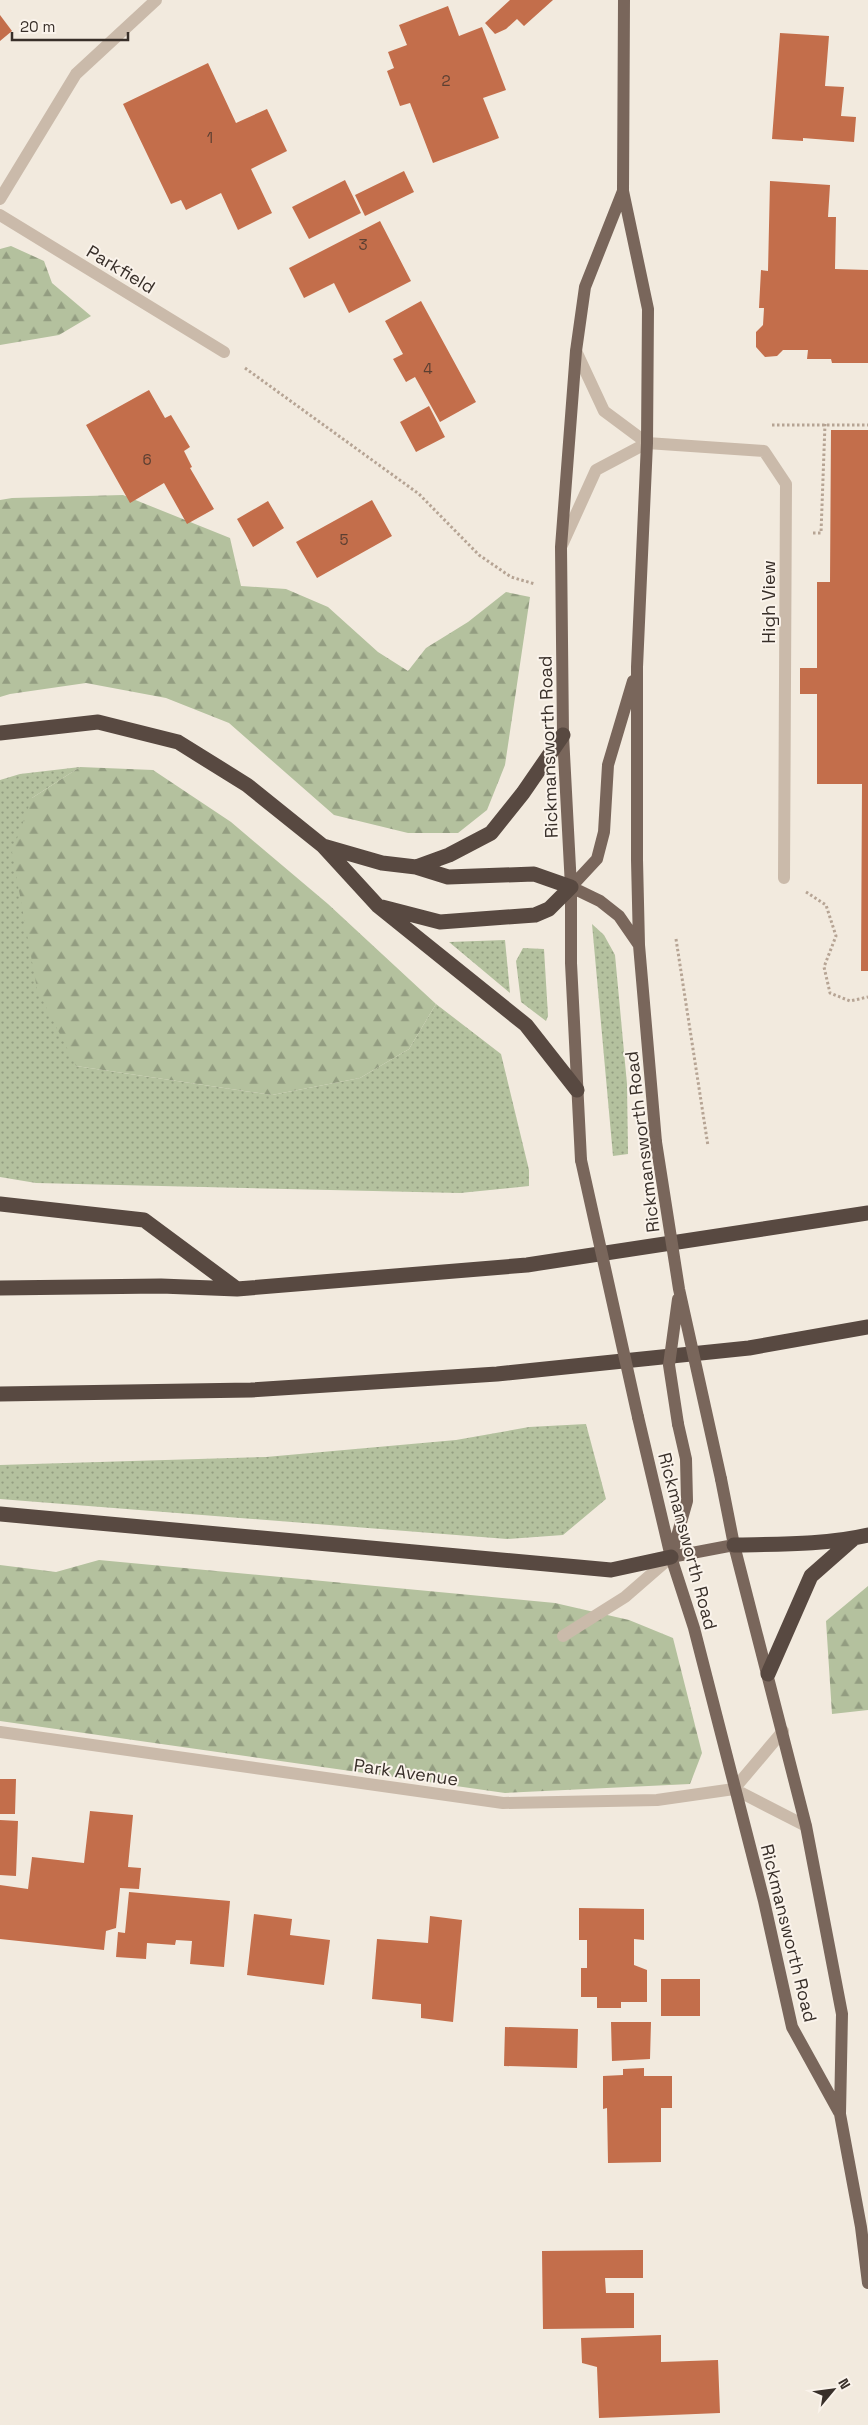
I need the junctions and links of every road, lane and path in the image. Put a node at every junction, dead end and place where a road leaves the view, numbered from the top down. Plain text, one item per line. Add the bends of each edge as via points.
1 (156, 0) edge
2 (624, 0) edge
3 (623, 191) junction
4 (0, 199) edge
5 (0, 215) edge
6 (576, 351) junction
7 (224, 352) joint
8 (868, 424) edge
9 (647, 443) junction
10 (764, 451) junction
11 (561, 547) junction
12 (562, 593) junction
13 (637, 667) junction
14 (0, 733) edge
15 (564, 735) junction
16 (323, 846) junction
17 (416, 867) junction
18 (784, 878) joint
19 (571, 887) junction
20 (378, 906) junction
21 (676, 939) dead end
22 (639, 945) junction
23 (868, 997) edge
24 (577, 1090) junction
25 (708, 1146) dead end
26 (0, 1204) edge
27 (868, 1213) edge
28 (0, 1288) edge
29 (237, 1289) junction
30 (679, 1289) junction
31 (868, 1327) edge
32 (0, 1394) edge
33 (0, 1514) edge
34 (868, 1535) edge
35 (853, 1539) junction
36 (734, 1545) junction
37 (671, 1557) junction
38 (563, 1636) dead end
39 (768, 1674) junction
40 (783, 1731) junction
41 (0, 1732) edge
42 (734, 1789) junction
43 (806, 1826) junction
44 (840, 2114) junction
45 (868, 2283) edge

1 - 4 street via 76,74
2 - 3 main road, Rickmansworth Road
3 - 6 main road, Rickmansworth Road via 585,287
3 - 9 main road, Rickmansworth Road via 648,309
5 - 7 street, Parkfield
6 - 9 street via 604,412
6 - 11 main road, Rickmansworth Road
7 - 12 path via 419,494 479,555 511,577
8 - 10 path via 772,424
9 - 10 street
9 - 11 street via 596,470
9 - 13 main road, Rickmansworth Road
10 - 18 street, High View via 786,484
11 - 12 main road, Rickmansworth Road
12 - 15 main road, Rickmansworth Road
13 - 19 main road via 608,764 604,832 597,859
13 - 22 main road, Rickmansworth Road
14 - 16 highway via 98,722 178,742 247,785
15 - 17 highway via 490,833 449,855
15 - 19 main road, Rickmansworth Road
16 - 17 highway via 382,863
16 - 20 highway
17 - 19 highway via 448,877 534,874
18 - 23 path via 826,904 836,936 824,967 830,993 850,1001
19 - 20 highway via 549,909 535,915 440,922
19 - 22 main road via 600,901 619,916
19 - 24 main road, Rickmansworth Road
20 - 24 highway via 526,1024
21 - 25 path
22 - 30 main road, Rickmansworth Road, bridge via 656,1142
24 - 37 main road, Rickmansworth Road, bridge via 581,1160
26 - 29 highway via 144,1220
27 - 29 highway via 527,1264
28 - 29 highway via 161,1286
30 - 36 main road, Rickmansworth Road, bridge
30 - 37 main road, bridge via 669,1365 686,1458 687,1501
31 - 32 highway via 748,1348 497,1374 251,1390
33 - 37 highway via 611,1570
34 - 35 highway
35 - 36 highway
35 - 39 highway via 810,1576
36 - 37 main road
36 - 39 main road, Rickmansworth Road
37 - 38 street via 625,1597
37 - 42 main road, Rickmansworth Road via 694,1628
39 - 40 main road, Rickmansworth Road
40 - 42 street
40 - 43 main road, Rickmansworth Road
41 - 42 street, Park Avenue via 503,1803 658,1800
42 - 43 street
42 - 44 main road, Rickmansworth Road via 764,1901 792,2027
43 - 44 main road, Rickmansworth Road via 842,2014
44 - 45 main road

